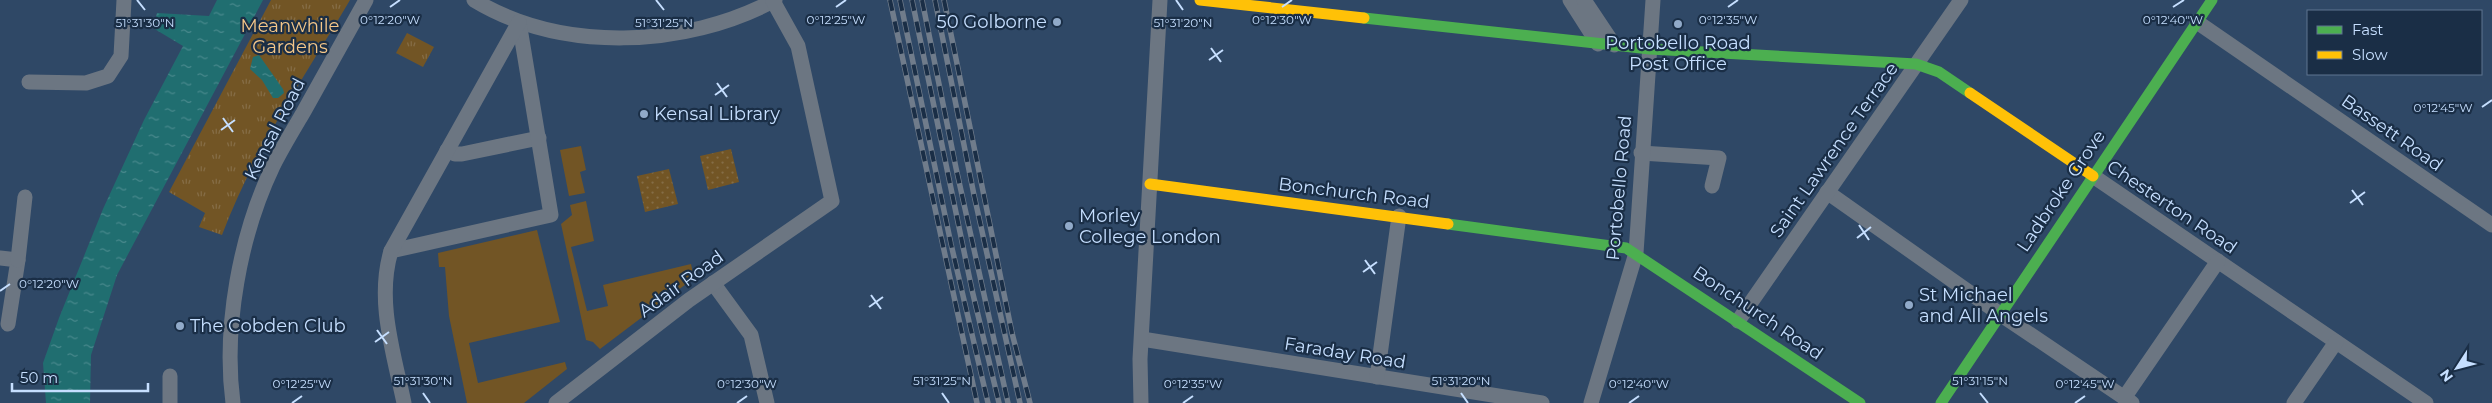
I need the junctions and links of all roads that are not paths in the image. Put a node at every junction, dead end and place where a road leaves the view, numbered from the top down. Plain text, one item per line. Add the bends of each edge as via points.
1 (124, 0) edge
2 (366, 0) edge
3 (474, 0) edge
4 (1160, 0) edge
5 (1200, 0) edge
6 (1570, 0) edge
7 (1584, 0) edge
8 (1653, 0) edge
9 (1961, 0) edge
10 (2212, 0) edge
11 (774, 1) edge
12 (1309, 6) edge
13 (518, 22) junction
14 (2197, 22) junction
15 (506, 42) junction
16 (1598, 44) junction
17 (1614, 45) junction
18 (1650, 50) junction
19 (524, 51) junction
20 (1916, 64) junction
21 (29, 82) dead end
22 (539, 138) junction
23 (447, 150) junction
24 (1641, 153) junction
25 (2093, 176) junction
26 (1150, 184) junction
27 (1712, 186) dead end
28 (1828, 192) junction
29 (25, 197) dead end
30 (1399, 216) junction
31 (2492, 225) edge
32 (391, 251) junction
33 (1636, 253) junction
34 (0, 258) edge
35 (18, 260) junction
36 (2218, 261) junction
37 (713, 282) junction
38 (2000, 314) junction
39 (1738, 321) junction
40 (8, 324) dead end
41 (1142, 339) junction
42 (2336, 342) junction
43 (170, 376) dead end
44 (1377, 377) junction
45 (2128, 400) edge
46 (170, 403) edge
47 (233, 403) edge
48 (404, 403) edge
49 (556, 403) edge
50 (767, 403) edge
51 (1141, 403) edge
52 (1542, 403) edge
53 (1591, 403) edge
54 (1860, 403) edge
55 (1941, 403) edge
56 (2294, 403) edge
57 (2426, 403) edge

1 - 21 street via 121,56 108,76 86,83
2 - 47 street, Kensal Road via 273,166 255,211 244,246 230,339
3 - 13 street
4 - 26 street
5 - 12 street, Chesterton Road
6 - 16 street
7 - 17 street
8 - 18 street, Portobello Road
9 - 20 street, Saint Lawrence Terrace
10 - 14 street, Ladbroke Grove
11 - 13 street via 714,24 656,36 608,38
11 - 37 street, Adair Road via 798,46 832,201
12 - 16 street, Chesterton Road
13 - 15 street
13 - 19 street
14 - 25 street, Ladbroke Grove
14 - 31 street, Bassett Road
15 - 19 street
15 - 23 street
16 - 17 street, Chesterton Road
17 - 18 street, Chesterton Road
18 - 20 street, Chesterton Road
18 - 24 street, Portobello Road
19 - 22 street
20 - 25 street, Chesterton Road via 1939,72
20 - 28 street, Saint Lawrence Terrace
22 - 23 street via 462,154
22 - 32 street via 552,215
23 - 32 street
24 - 27 street via 1719,158
24 - 33 street, Portobello Road
25 - 36 street, Chesterton Road
25 - 38 street, Ladbroke Grove
26 - 30 street, Bonchurch Road
26 - 41 street
28 - 38 street
28 - 39 street, Saint Lawrence Terrace
29 - 35 street
30 - 33 street, Bonchurch Road via 1553,236 1626,248
30 - 44 street
32 - 48 street via 384,293
33 - 39 street, Bonchurch Road
33 - 53 street, Portobello Road
34 - 35 street
35 - 40 street
36 - 42 street, Chesterton Road
36 - 45 street
37 - 49 street, Adair Road
37 - 50 street via 751,335
38 - 45 street
38 - 55 street, Ladbroke Grove
39 - 54 street, Bonchurch Road
41 - 44 street, Faraday Road
41 - 51 street
42 - 56 street
42 - 57 street, Chesterton Road
43 - 46 street
44 - 52 street, Faraday Road

